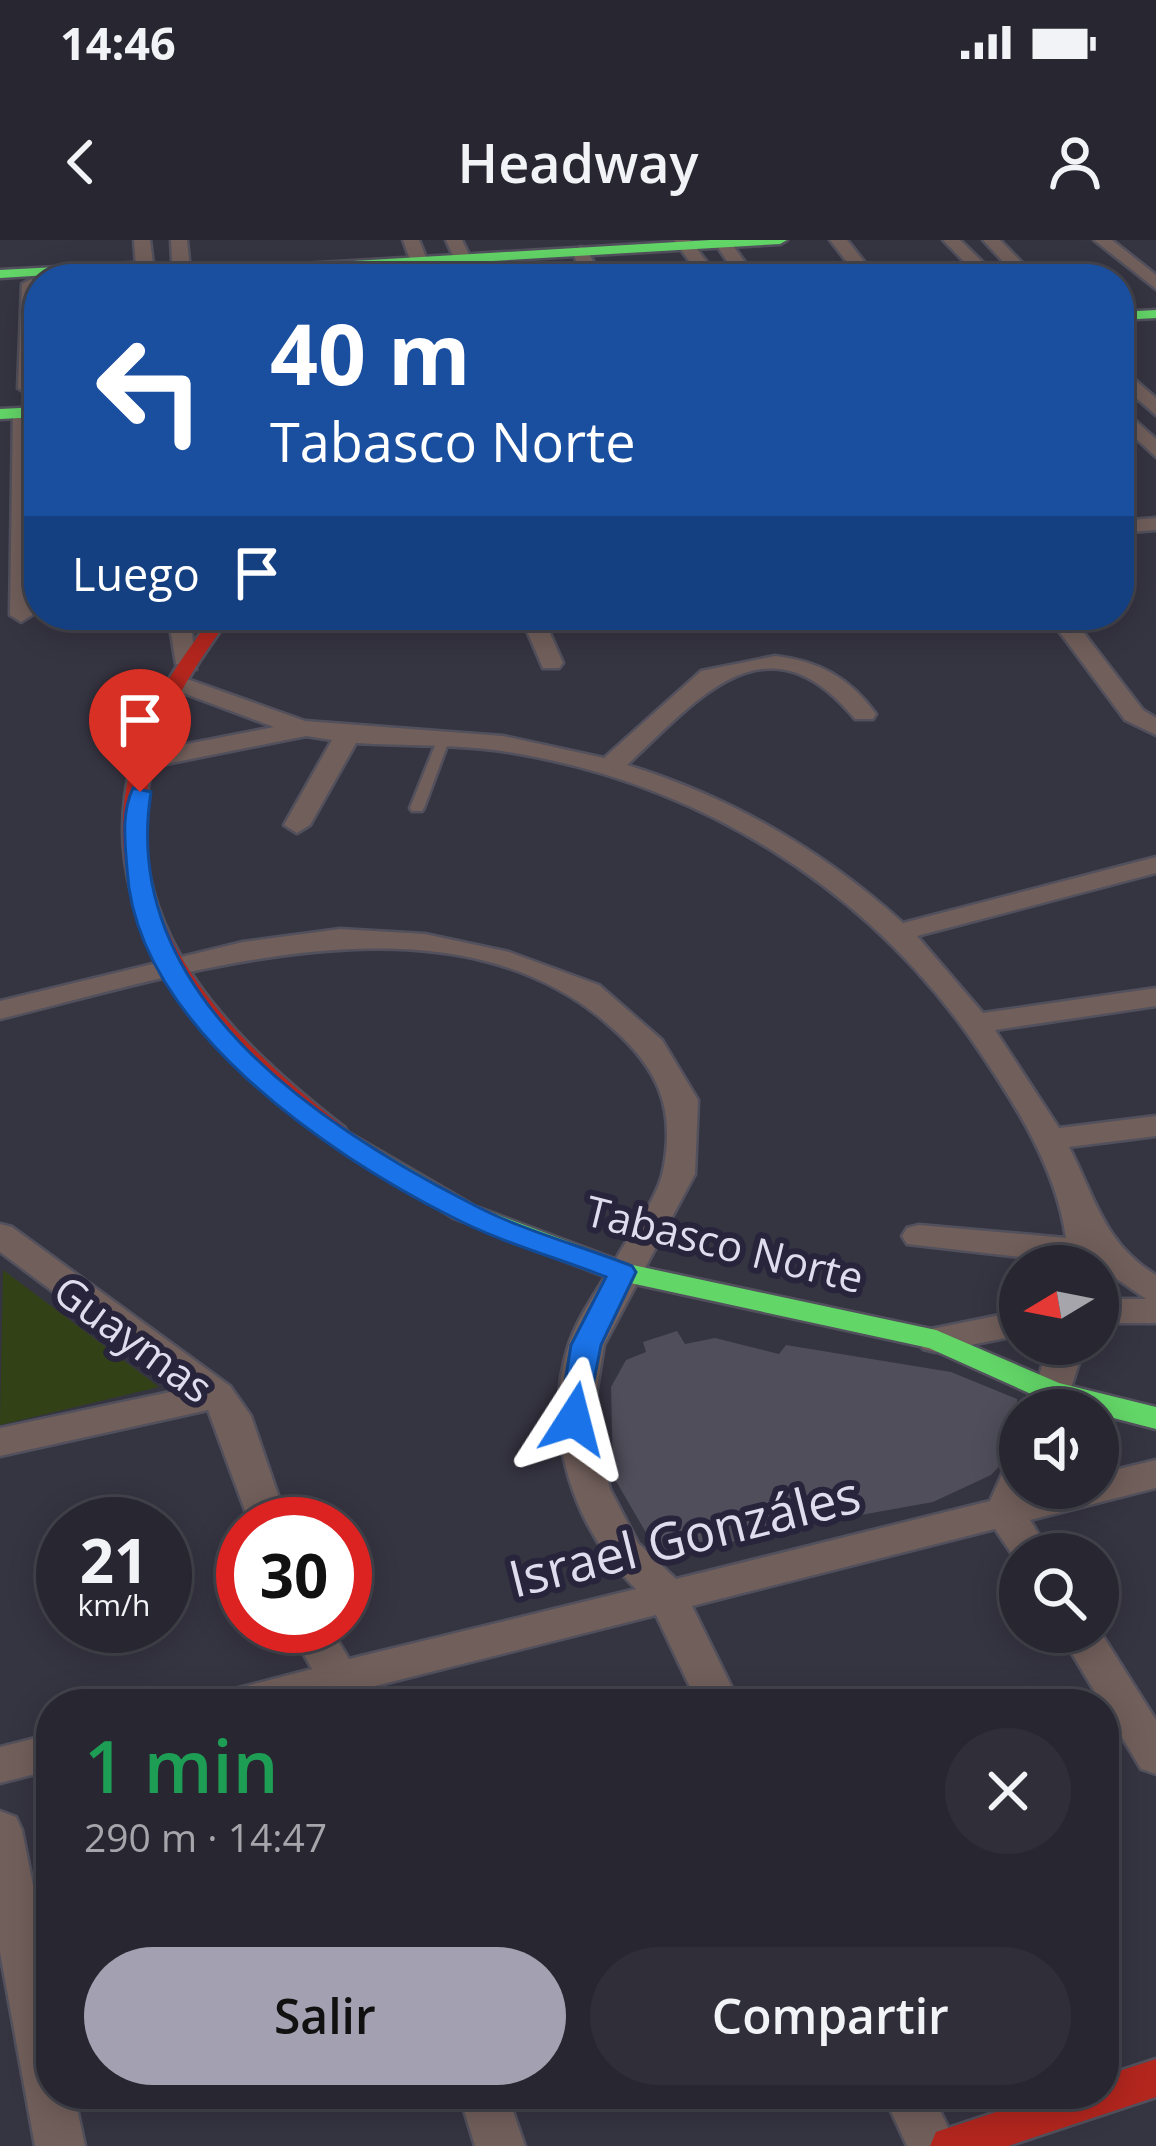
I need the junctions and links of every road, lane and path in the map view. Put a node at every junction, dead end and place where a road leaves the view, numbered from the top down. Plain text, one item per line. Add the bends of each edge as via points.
1 (780, 240) edge
2 (838, 240) edge
3 (951, 240) edge
4 (991, 240) edge
5 (1102, 240) edge
6 (722, 242) edge
7 (684, 243) edge
8 (583, 246) edge
9 (462, 256) edge
10 (418, 257) edge
11 (181, 264) edge
12 (369, 264) edge
13 (856, 264) edge
14 (976, 264) edge
15 (1014, 264) edge
16 (1131, 264) edge
17 (1134, 387) edge
18 (21, 400) edge
19 (1156, 409) edge
20 (1134, 428) edge
21 (1156, 451) edge
22 (20, 615) edge
23 (180, 630) edge
24 (212, 630) edge
25 (537, 630) edge
26 (1069, 630) edge
27 (551, 663) dead end
28 (182, 674) junction
29 (864, 714) dead end
30 (306, 728) junction
31 (1156, 728) edge
32 (350, 731) junction
33 (444, 739) junction
34 (146, 760) junction
35 (612, 765) junction
36 (417, 808) dead end
37 (298, 825) dead end
38 (1156, 865) edge
39 (901, 932) junction
40 (168, 968) junction
41 (1156, 997) edge
42 (0, 1010) edge
43 (979, 1023) junction
44 (1156, 1126) edge
45 (1050, 1139) junction
46 (919, 1236) dead end
47 (1, 1237) edge
48 (1083, 1245) edge
49 (1119, 1268) edge
50 (622, 1272) junction
51 (1156, 1290) edge
52 (1119, 1311) edge
53 (1156, 1311) edge
54 (999, 1327) edge
55 (936, 1340) junction
56 (1027, 1389) edge
57 (217, 1395) junction
58 (1119, 1412) edge
59 (1156, 1418) edge
60 (0, 1442) edge
61 (1156, 1474) edge
62 (260, 1497) edge
63 (1007, 1509) edge
64 (1005, 1513) junction
65 (1017, 1533) edge
66 (666, 1593) junction
67 (324, 1653) edge
68 (1092, 1653) edge
69 (346, 1689) edge
70 (354, 1689) edge
71 (712, 1689) edge
72 (1114, 1689) edge
73 (1119, 1696) edge
74 (36, 1756) edge
75 (1156, 1756) edge
76 (0, 1765) edge
77 (0, 1830) edge
78 (36, 2020) edge
79 (1156, 2078) edge
80 (1119, 2090) edge
81 (53, 2109) edge
82 (488, 2109) edge
83 (914, 2109) edge
84 (1062, 2109) edge
85 (60, 2146) edge
86 (500, 2146) edge
87 (932, 2146) edge
88 (950, 2146) edge

1 - 6 street
2 - 13 street
3 - 14 street
4 - 15 street
5 - 16 street
6 - 7 street
7 - 8 street
8 - 9 street
9 - 10 street
10 - 11 street
10 - 12 street
17 - 19 street
18 - 22 street
20 - 21 street
23 - 28 street
24 - 28 street, Tabasco Norte
25 - 27 street
26 - 31 street via 1134,715
28 - 30 street
28 - 34 street, Tabasco Norte via 158,713
29 - 35 street via 844,686 819,670 728,668 709,676
30 - 32 street
30 - 34 street
32 - 33 street
32 - 37 street
33 - 35 street
33 - 36 lane
34 - 40 street, Tabasco Norte via 135,824 140,899
35 - 39 street via 716,802 797,849
38 - 39 street
39 - 43 street
40 - 42 street
40 - 50 street, Tabasco Norte via 262,1078 363,1154 464,1212
40 - 50 street via 340,938 425,943 509,961 589,991 651,1046 682,1100 679,1174
41 - 43 street
43 - 45 street
44 - 45 street
45 - 48 street
46 - 48 street
47 - 57 street, Guaymas
49 - 51 street
50 - 55 street, Tabasco Norte
50 - 66 street via 586,1345 574,1419 591,1489 624,1553
52 - 53 street
54 - 55 street, Tabasco Norte
55 - 56 street, Tabasco Norte
57 - 60 street
57 - 62 street, Guaymas via 233,1416
58 - 59 street, Tabasco Norte
61 - 64 street, Israel Gonzáles
63 - 64 street
64 - 65 street
64 - 66 street, Israel Gonzáles
66 - 70 street, Israel Gonzáles
66 - 71 street
67 - 69 street
68 - 72 street
73 - 75 street
74 - 76 street
77 - 78 street
79 - 80 street
81 - 85 street
82 - 86 street
83 - 87 street
84 - 88 street

